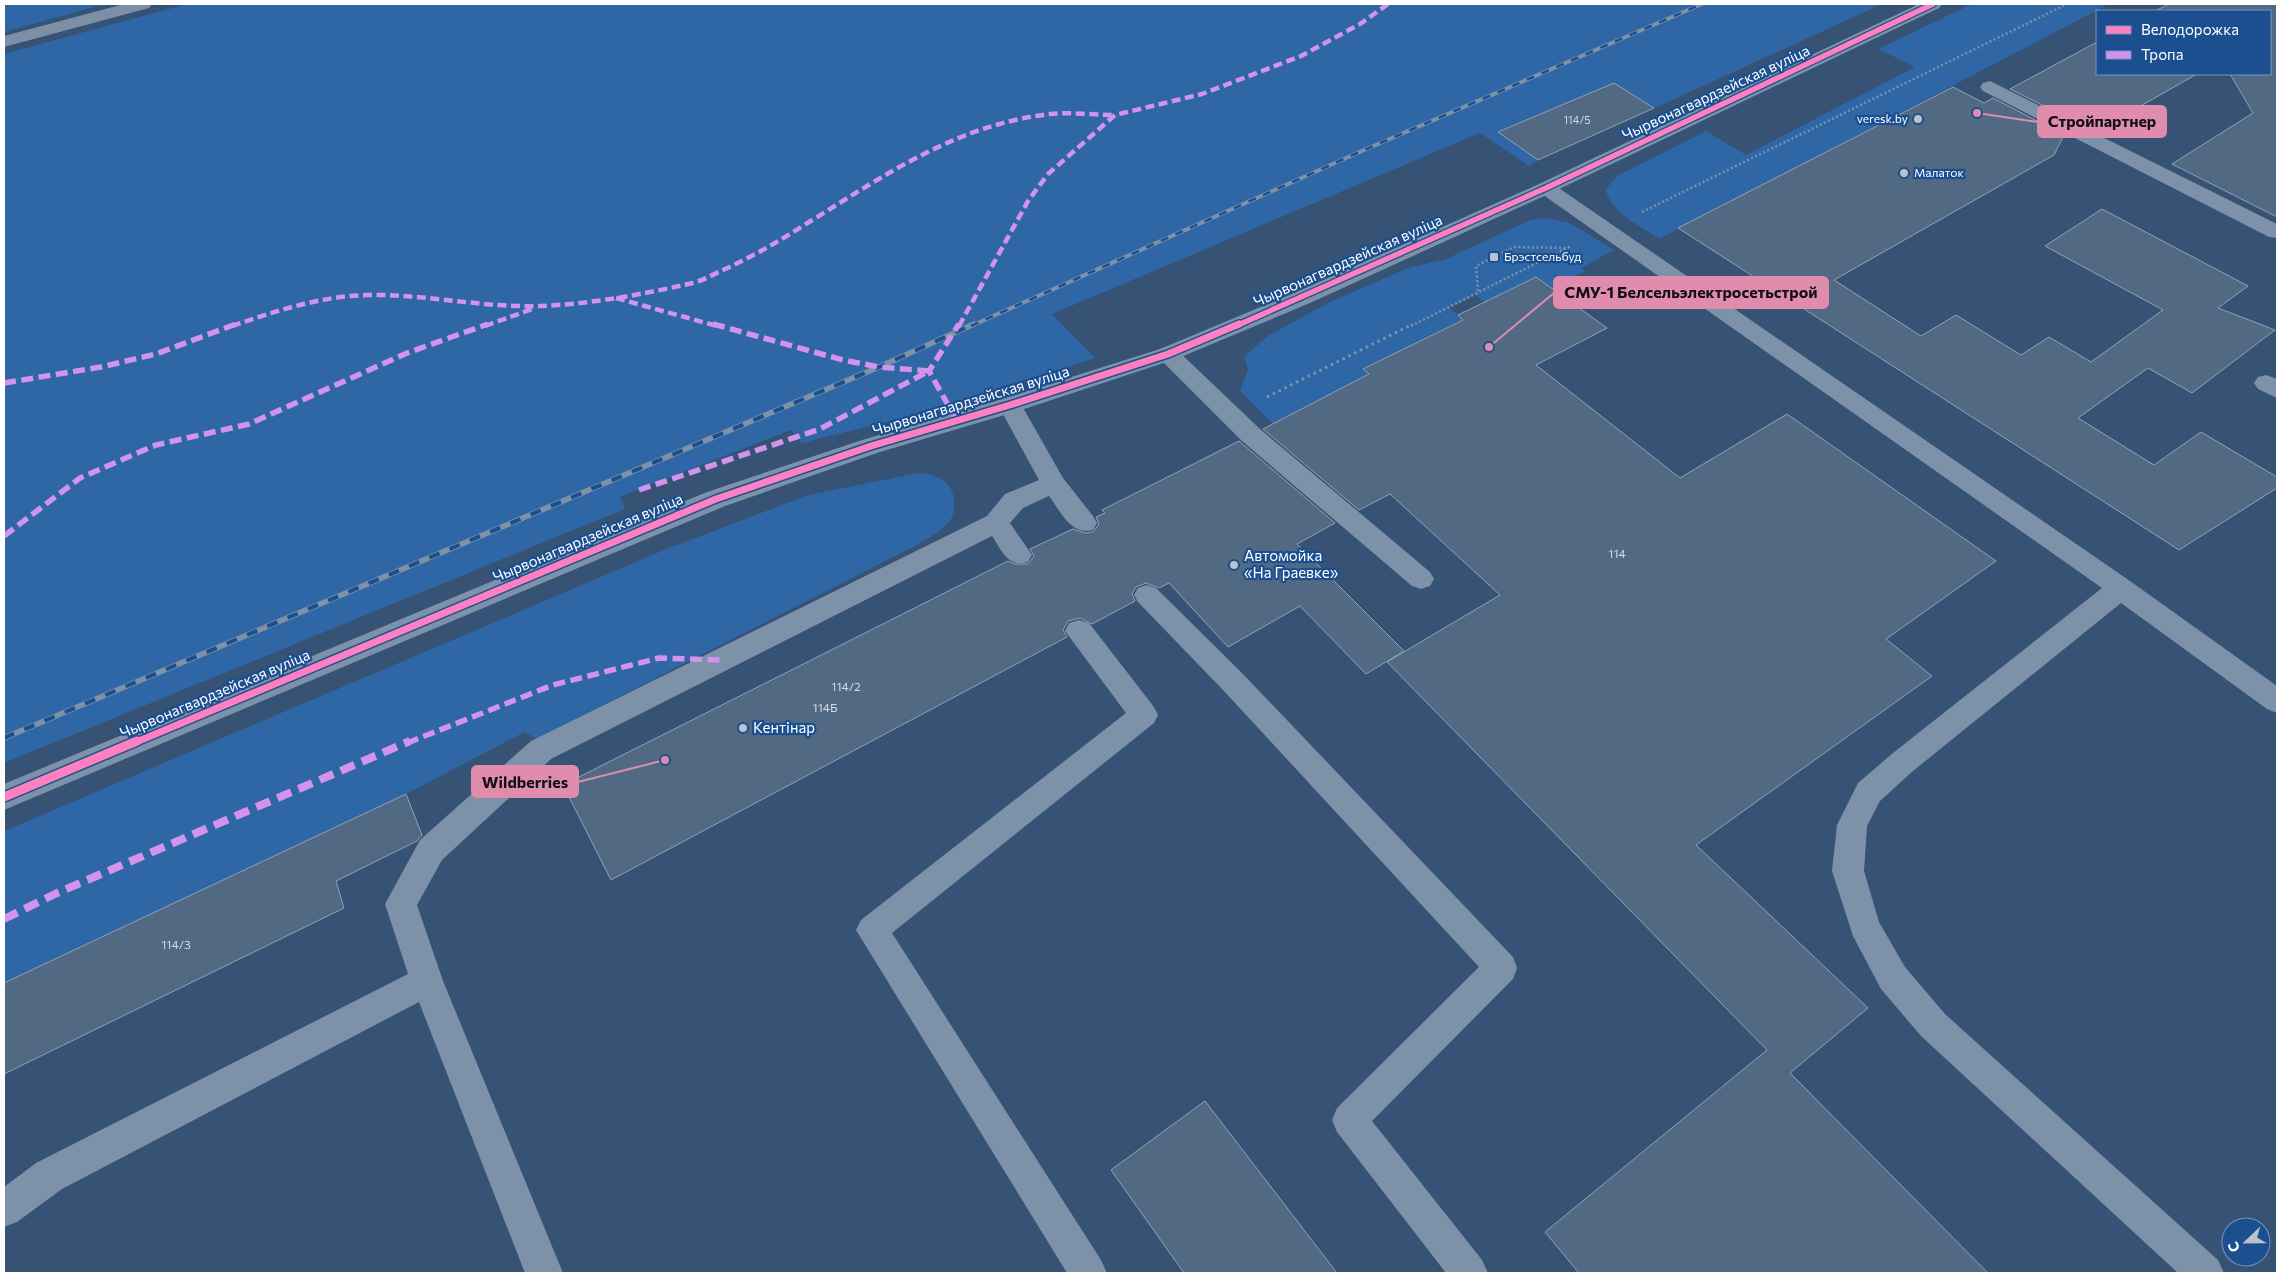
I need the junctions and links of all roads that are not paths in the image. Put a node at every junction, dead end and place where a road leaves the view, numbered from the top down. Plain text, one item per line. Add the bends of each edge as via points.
1 (143, 4) edge
2 (1933, 4) edge
3 (4, 42) edge
4 (1990, 87) dead end
5 (1546, 188) junction
6 (2277, 232) edge
7 (1168, 354) junction
8 (1010, 405) junction
9 (1054, 484) junction
10 (996, 523) junction
11 (1084, 523) dead end
12 (1019, 555) dead end
13 (1421, 579) dead end
14 (2122, 588) junction
15 (1147, 595) dead end
16 (1079, 631) dead end
17 (2277, 701) edge
18 (4, 797) edge
19 (427, 981) junction
20 (4, 1209) edge
21 (544, 1273) edge
22 (1088, 1273) edge
23 (1468, 1273) edge
24 (2205, 1273) edge

1 - 3 main road
2 - 5 street, Чырвонагвардзейская вуліца
4 - 6 street
5 - 7 street, Чырвонагвардзейская вуліца via 1302,298
5 - 14 street
7 - 8 street, Чырвонагвардзейская вуліца
7 - 13 street via 1251,435
8 - 9 street
8 - 18 street, Чырвонагвардзейская вуліца via 872,446 716,499
9 - 10 street via 1014,501
9 - 11 street
10 - 12 street
10 - 19 street via 541,750 431,850 401,904
14 - 17 street
14 - 24 street via 1903,762 1870,792 1852,825 1848,871 1864,926 1893,978 1933,1025
15 - 23 street via 1501,968 1349,1120
16 - 22 street via 1144,715 872,930
19 - 20 street via 49,1176
19 - 21 street

